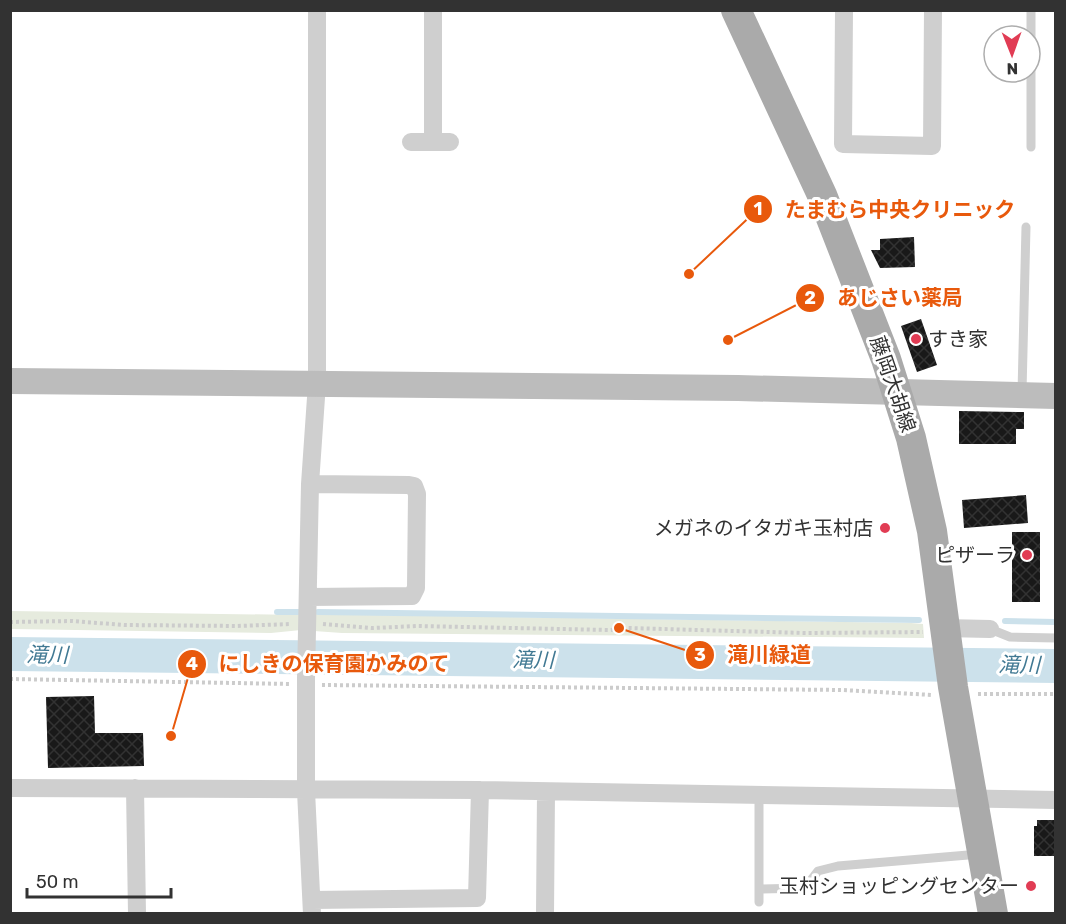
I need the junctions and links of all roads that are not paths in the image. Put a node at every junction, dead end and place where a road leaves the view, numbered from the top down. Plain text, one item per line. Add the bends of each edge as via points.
1 (317, 10) edge
2 (433, 10) edge
3 (736, 10) edge
4 (844, 10) edge
5 (933, 10) edge
6 (1031, 10) edge
7 (411, 142) dead end
8 (1031, 147) dead end
9 (1026, 227) dead end
10 (10, 381) edge
11 (317, 383) junction
12 (897, 393) junction
13 (1022, 395) junction
14 (1056, 396) edge
15 (309, 484) junction
16 (308, 597) junction
17 (990, 630) joint
18 (940, 633) junction
19 (1056, 638) edge
20 (10, 788) edge
21 (135, 788) junction
22 (480, 790) junction
23 (306, 791) junction
24 (546, 792) junction
25 (759, 795) junction
26 (972, 799) junction
27 (1056, 800) edge
28 (982, 854) junction
29 (760, 890) junction
30 (759, 902) dead end
31 (312, 907) edge
32 (137, 914) edge
33 (545, 914) edge
34 (993, 914) edge

1 - 11 street
2 - 7 street via 442,142
3 - 12 main road, 藤岡大胡線 via 822,195
4 - 5 street via 843,144 932,146
6 - 8 lane
9 - 13 lane
10 - 11 street
11 - 12 street
11 - 15 street
12 - 13 street
12 - 18 main road, 藤岡大胡線 via 924,492
13 - 14 street
15 - 16 street
15 - 16 street via 409,485 414,486 417,494 416,588 412,596
16 - 23 street
17 - 18 street
17 - 19 lane via 1010,637
18 - 26 main road, 藤岡大胡線
20 - 21 street
21 - 23 street
21 - 32 street
22 - 23 street
22 - 24 street
22 - 31 street via 477,898
23 - 31 street
24 - 25 street
24 - 33 street
25 - 26 street
25 - 29 lane
26 - 27 street
26 - 28 main road
28 - 29 lane via 838,866 818,871 805,888
28 - 34 main road
29 - 30 lane

